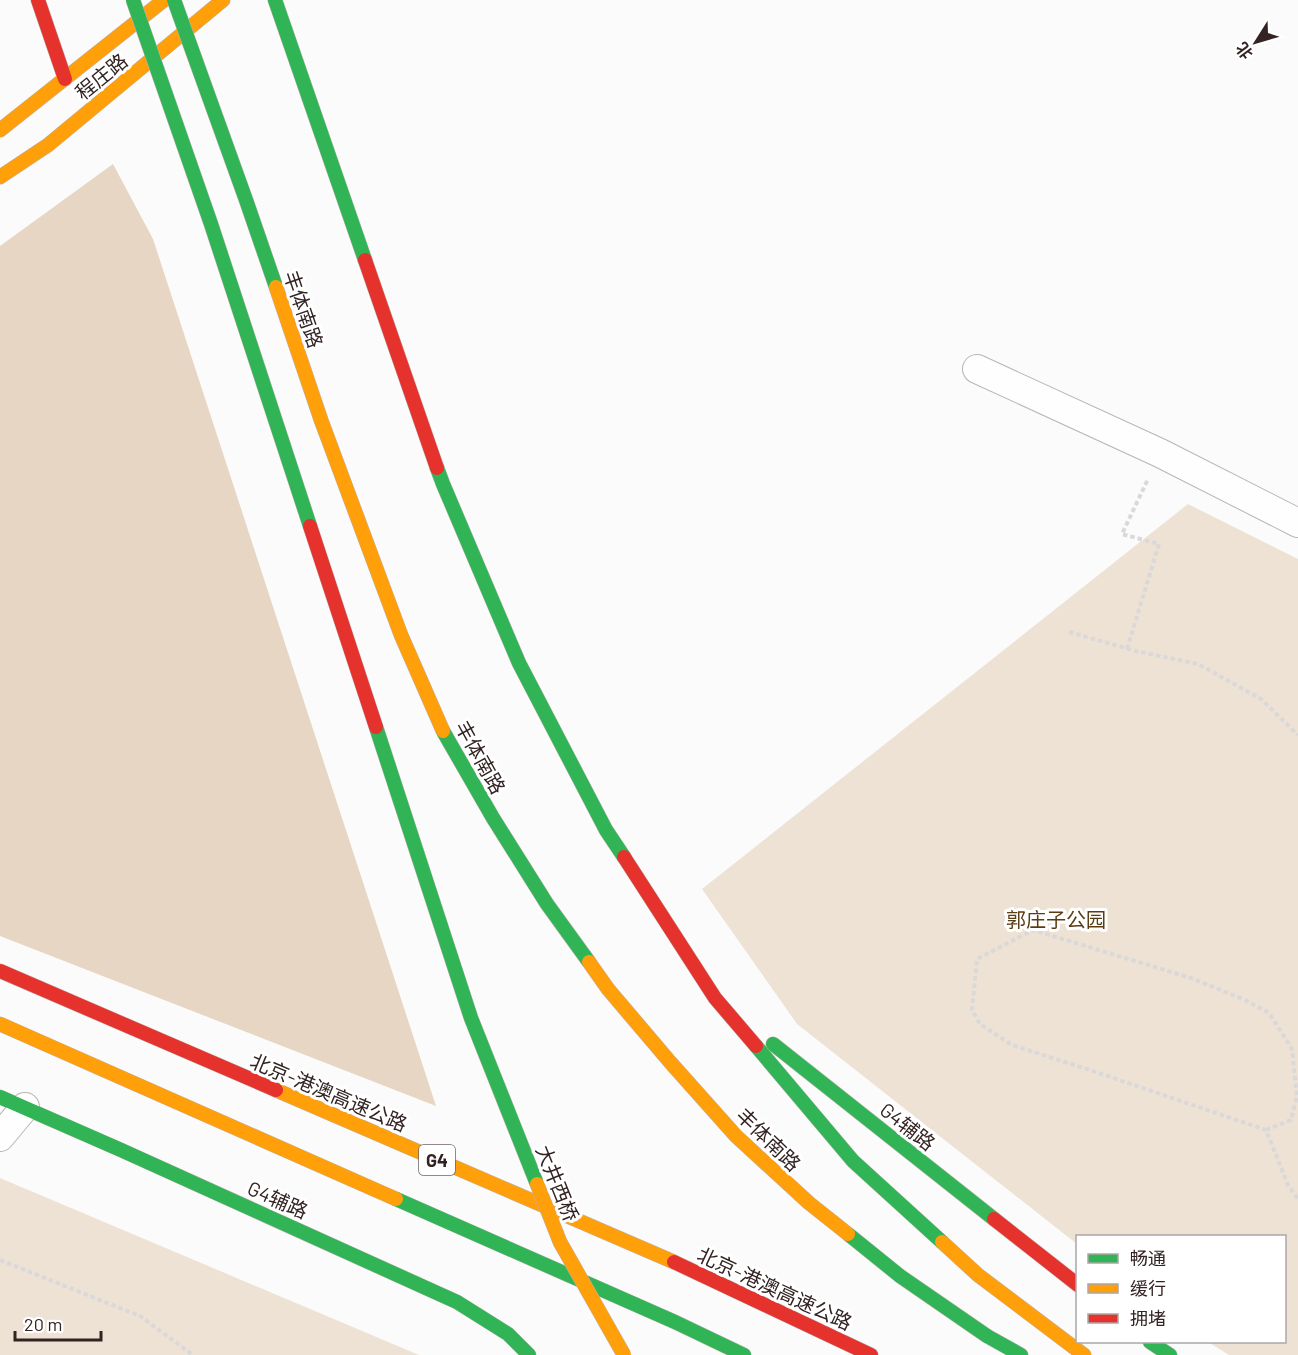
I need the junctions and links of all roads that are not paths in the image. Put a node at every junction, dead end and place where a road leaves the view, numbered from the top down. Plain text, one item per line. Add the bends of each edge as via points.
1 (38, 0) edge
2 (133, 0) edge
3 (164, 0) edge
4 (174, 0) edge
5 (223, 0) edge
6 (275, 0) edge
7 (66, 79) junction
8 (0, 130) edge
9 (0, 177) edge
10 (977, 369) dead end
11 (1298, 523) edge
12 (0, 971) edge
13 (715, 998) junction
14 (0, 1024) edge
15 (13, 1102) edge
16 (0, 1137) edge
17 (1076, 1284) edge
18 (1153, 1343) edge
19 (529, 1355) edge
20 (624, 1355) edge
21 (744, 1355) edge
22 (871, 1355) edge
23 (1021, 1355) edge
24 (1084, 1355) edge
25 (1170, 1355) edge

1 - 7 main road
2 - 20 main road, 大井西桥, bridge via 215,235 471,1018 560,1242
3 - 7 main road, 程庄路
4 - 23 main road, 丰体南路, bridge via 400,635 441,727 493,818 547,904 608,988 736,1136 809,1203 900,1276
5 - 9 main road, 程庄路 via 48,145
6 - 13 main road via 443,484 519,663 606,830
7 - 8 main road, 程庄路
10 - 11 street via 1160,453
12 - 22 main road, 北京-港澳高速公路 / G4 via 697,1272
13 - 17 main road, G4辅路
13 - 24 main road via 853,1161 978,1275
14 - 21 main road
15 - 16 street
15 - 19 main road, G4辅路 via 457,1302 508,1334
18 - 25 main road

